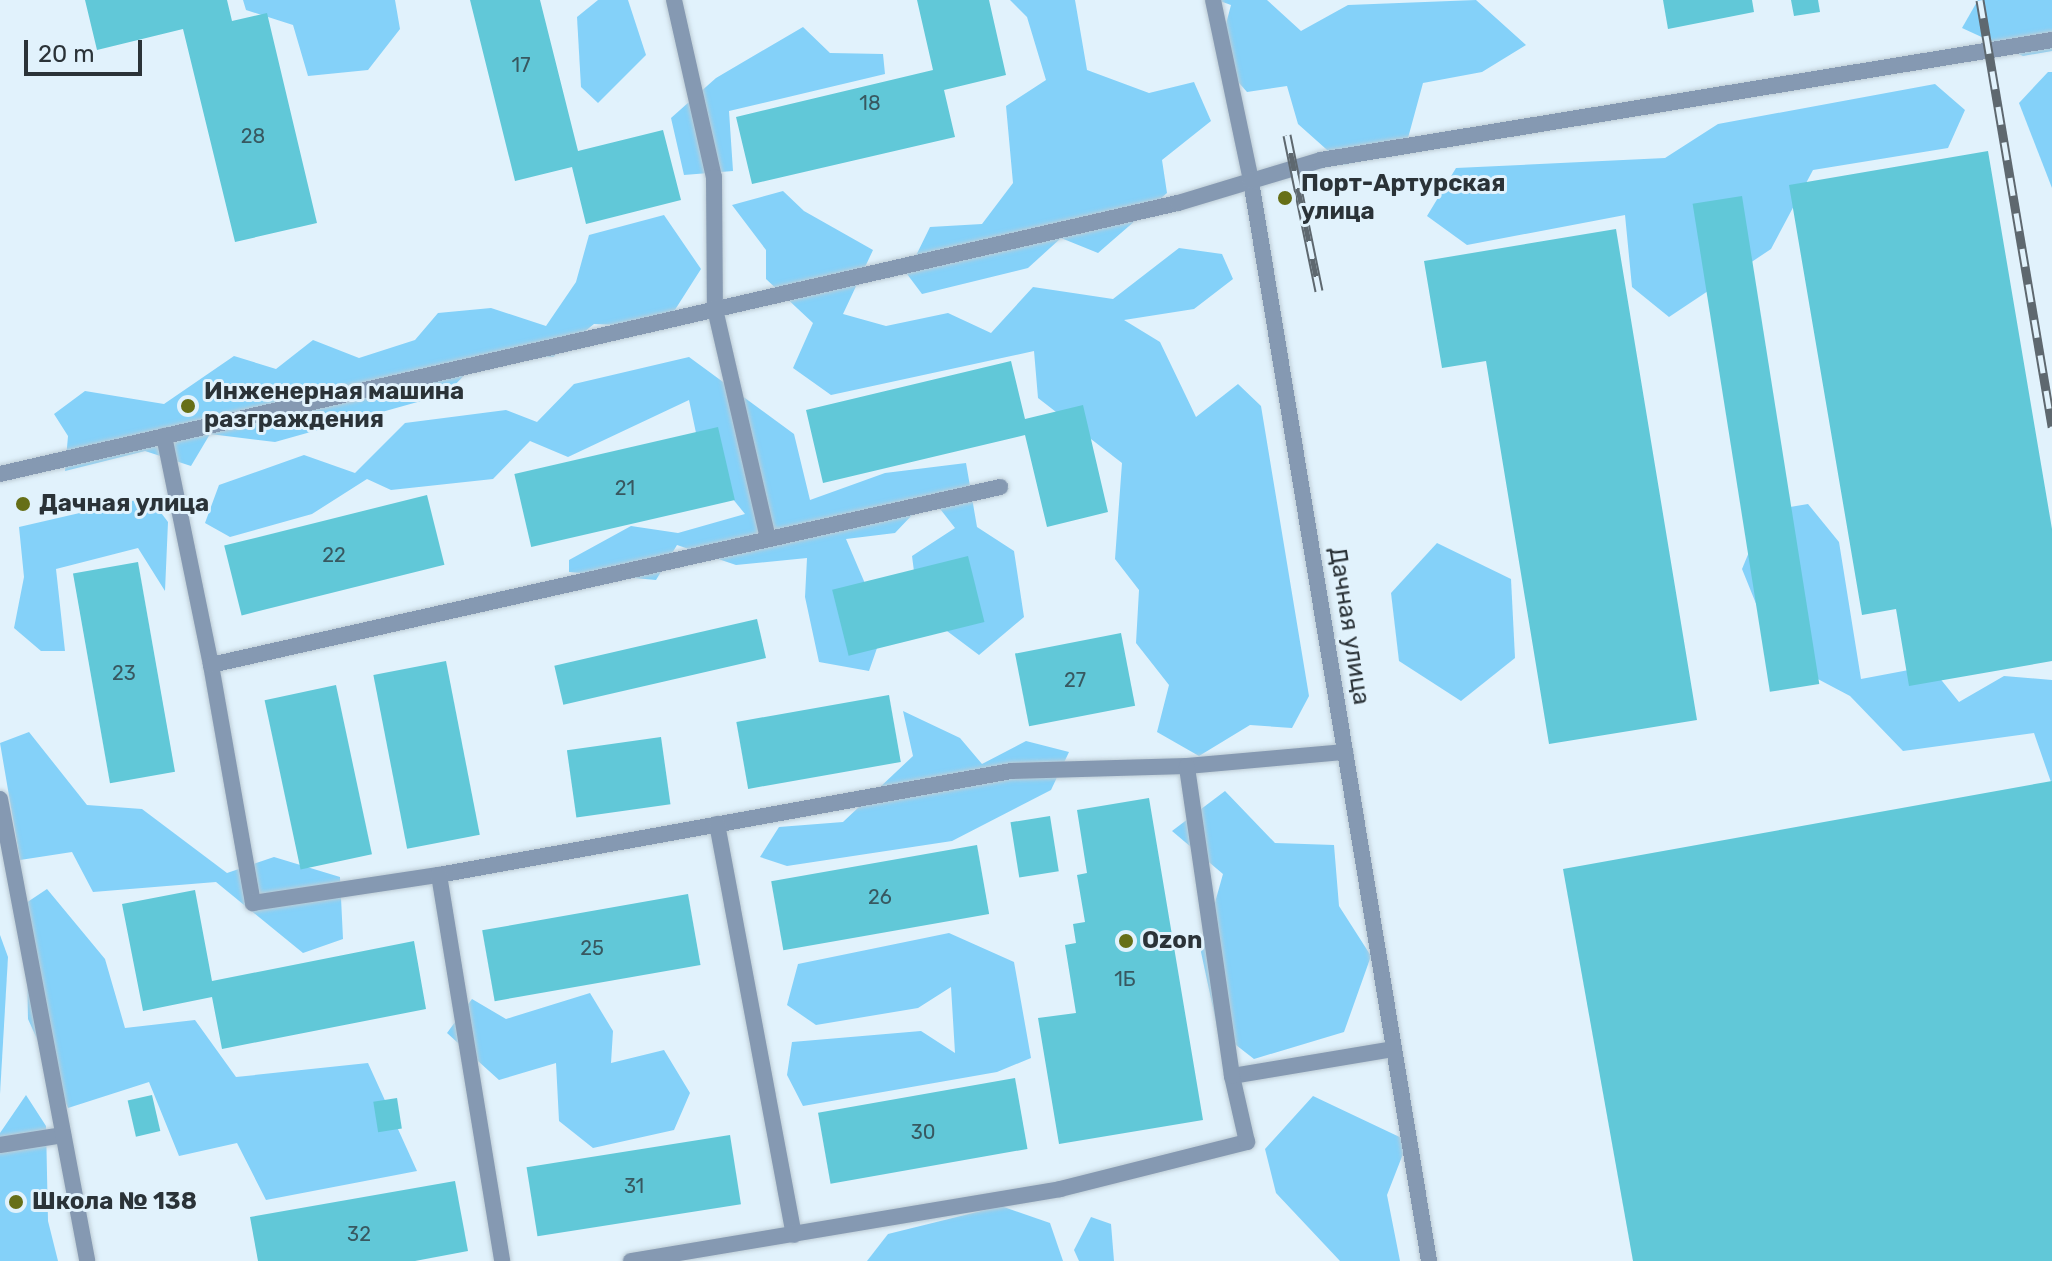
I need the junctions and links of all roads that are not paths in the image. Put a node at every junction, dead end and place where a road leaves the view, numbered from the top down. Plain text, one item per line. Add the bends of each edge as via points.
1 (674, 0) edge
2 (1213, 0) edge
3 (2052, 40) edge
4 (1251, 181) junction
5 (715, 309) junction
6 (164, 436) junction
7 (0, 474) edge
8 (1000, 487) dead end
9 (768, 539) junction
10 (211, 665) junction
11 (1345, 752) junction
12 (1187, 766) junction
13 (0, 799) edge
14 (717, 824) junction
15 (439, 875) junction
16 (1394, 1049) junction
17 (1232, 1076) junction
18 (63, 1135) junction
19 (0, 1145) edge
20 (794, 1235) junction
21 (87, 1261) edge
22 (502, 1261) edge
23 (631, 1261) edge
24 (1429, 1261) edge

1 - 5 street via 714,177
2 - 4 street, Дачная улица
3 - 4 street via 1321,160
4 - 5 street via 1178,203
4 - 11 street, Дачная улица
5 - 6 street
5 - 9 street
6 - 7 street
6 - 10 street
8 - 9 street
9 - 10 street
10 - 15 street via 253,903
11 - 12 street
11 - 16 street, Дачная улица
12 - 14 street via 1011,771
12 - 17 street
13 - 18 street
14 - 15 street
14 - 20 street
15 - 22 street
16 - 17 street
16 - 24 street, Дачная улица
17 - 20 street via 1247,1142 1060,1189
18 - 19 street
18 - 21 street
20 - 23 street

